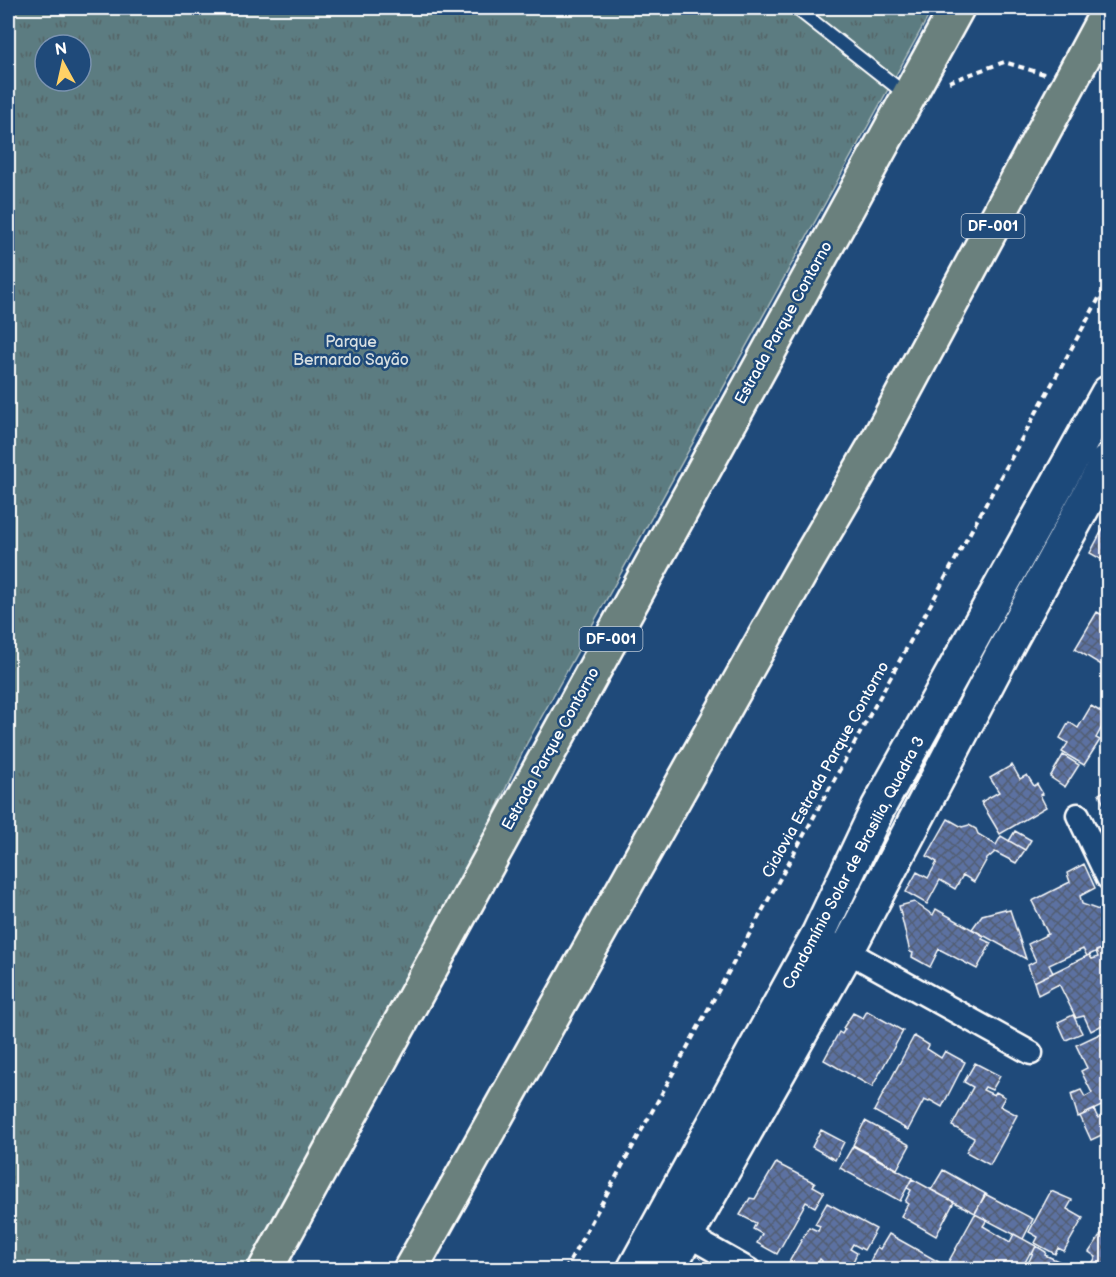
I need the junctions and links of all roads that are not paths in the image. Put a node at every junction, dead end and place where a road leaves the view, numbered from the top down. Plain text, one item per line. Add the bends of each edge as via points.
1 (796, 8) edge
2 (957, 8) edge
3 (1108, 11) edge
4 (908, 96) junction
5 (1108, 393) edge
6 (1108, 461) edge
7 (1030, 534) junction
8 (1060, 549) junction
9 (1078, 815) dead end
10 (1108, 878) edge
11 (818, 935) junction
12 (847, 951) junction
13 (1031, 1053) dead end
14 (673, 1228) junction
15 (265, 1269) edge
16 (410, 1269) edge
17 (634, 1269) edge
18 (667, 1269) edge
19 (749, 1269) edge

1 - 4 lane
2 - 4 main road, Estrada Parque Contorno / DF-001
3 - 16 main road, DF-001 via 878,440
4 - 15 main road, Estrada Parque Contorno / DF-001
5 - 7 street, Condomínio Solar de Brasilia, Quadra 3
6 - 8 street, Condomínio Solar de Brasilia, Quadra 3
7 - 8 street
7 - 11 street, Condomínio Solar de Brasilia, Quadra 3 via 878,808
8 - 12 street, Condomínio Solar de Brasilia, Quadra 3
9 - 10 street
11 - 12 street
11 - 14 street, Condomínio Solar de Brasilia, Quadra 3
12 - 13 street
12 - 14 street, Condomínio Solar de Brasilia, Quadra 3
14 - 17 street, Condomínio Solar de Brasilia, Quadra 3
14 - 18 street, Condomínio Solar de Brasilia, Quadra 3
14 - 19 street

